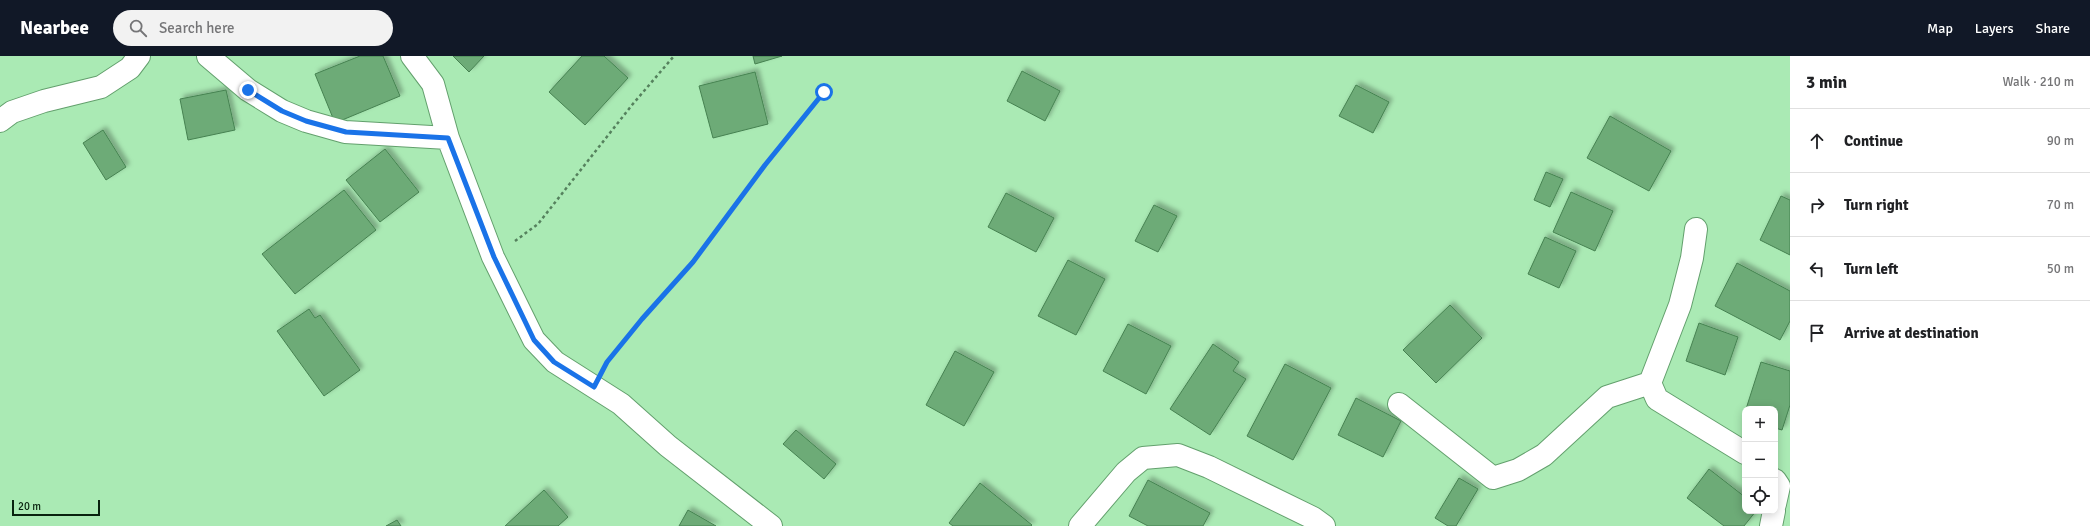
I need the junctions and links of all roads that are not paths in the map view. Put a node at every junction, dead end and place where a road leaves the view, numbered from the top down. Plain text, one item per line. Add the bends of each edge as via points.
1 (139, 56) edge
2 (208, 56) edge
3 (412, 56) edge
4 (0, 121) edge
5 (448, 138) junction
6 (1696, 229) dead end
7 (1650, 383) junction
8 (1399, 404) dead end
9 (1742, 451) edge
10 (1773, 514) edge
11 (771, 526) edge
12 (1080, 526) edge
13 (1324, 526) edge
14 (1771, 526) edge

1 - 4 street via 130,68 101,87 44,100 12,112
2 - 5 street via 248,90 282,111 306,121 346,132
3 - 5 street via 433,84
5 - 11 street via 494,257 534,340 554,362 621,404 668,446
6 - 7 street via 1692,258 1680,305
7 - 8 street via 1607,397 1544,455 1518,470 1493,478
7 - 9 street via 1657,399
10 - 14 street
12 - 13 street via 1126,472 1143,458 1178,456 1209,467 1313,518

